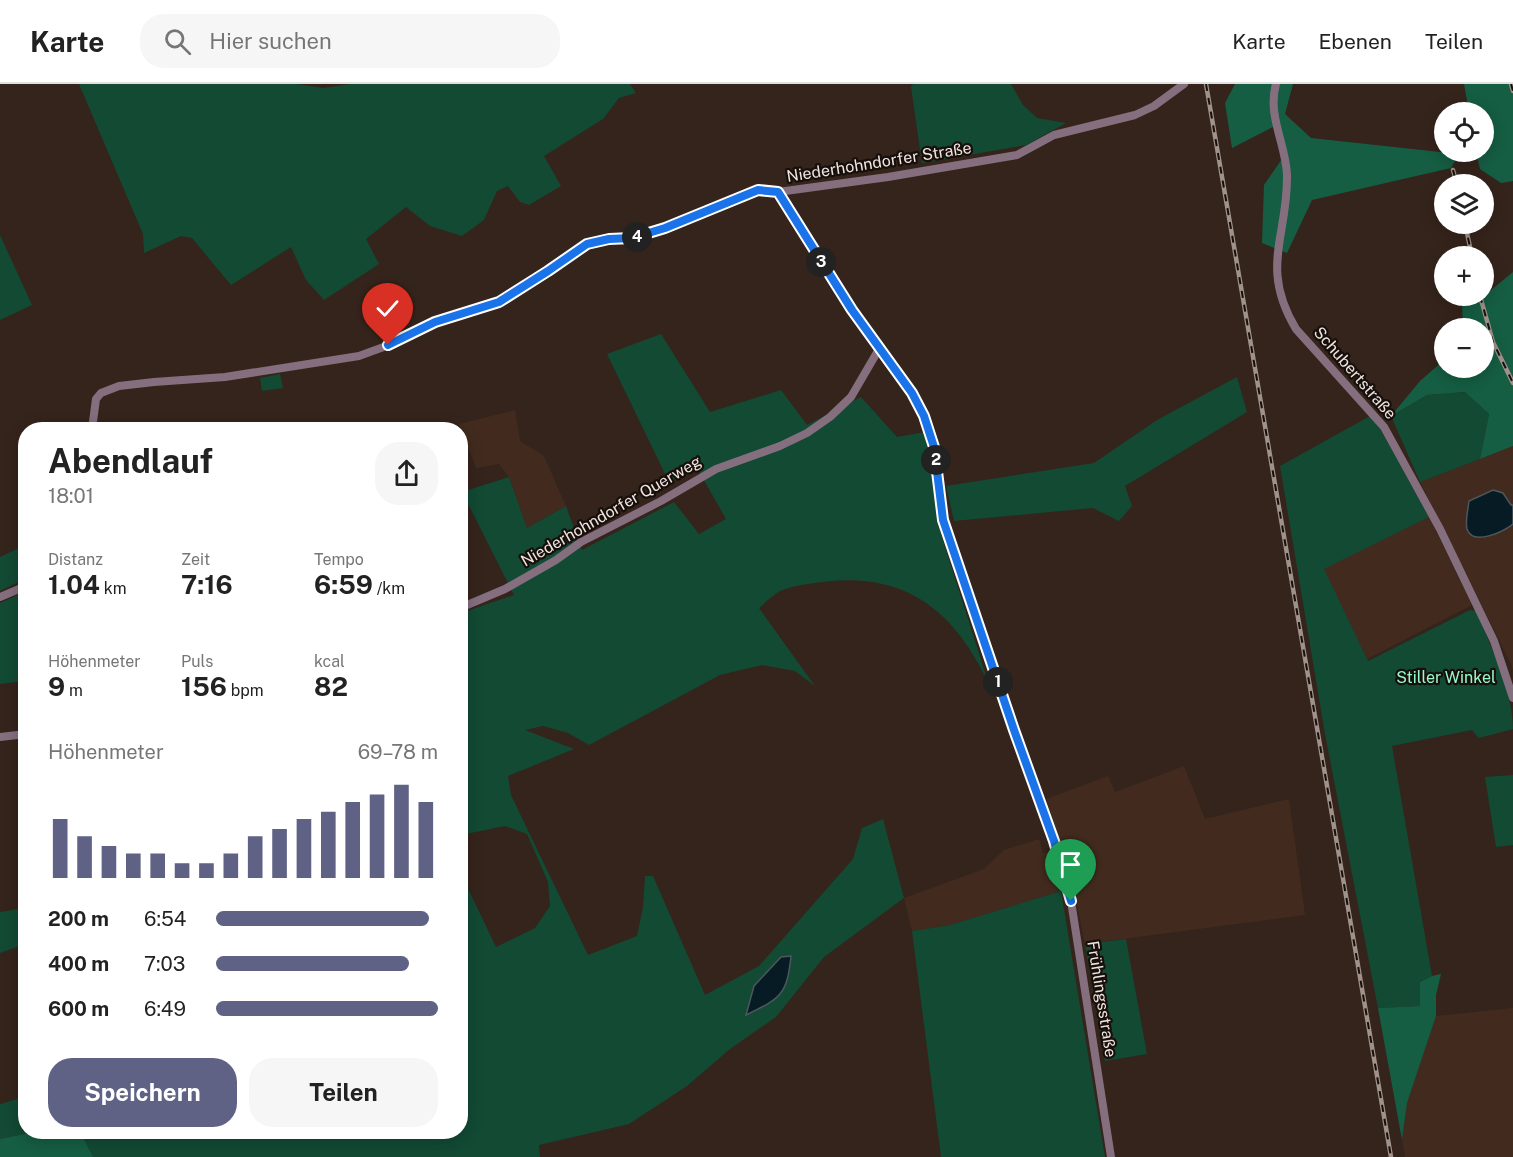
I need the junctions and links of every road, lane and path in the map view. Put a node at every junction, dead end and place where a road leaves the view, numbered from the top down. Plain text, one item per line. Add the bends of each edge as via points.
1 (1184, 84) edge
2 (1275, 84) edge
3 (778, 192) junction
4 (879, 349) junction
5 (94, 422) edge
6 (18, 589) edge
7 (0, 597) edge
8 (468, 605) edge
9 (1513, 698) edge
10 (18, 735) edge
11 (0, 737) edge
12 (1111, 1157) edge

1 - 3 street, Niederhohndorfer Straße via 1135,115 1054,135 1017,156
2 - 9 street, Schubertstraße via 1275,126 1287,174 1276,274 1285,311 1296,329 1384,427 1440,529 1494,641
3 - 4 street, Frühlingsstraße
3 - 5 street, Niederhohndorfer Straße via 758,190 665,228 632,238 587,244 499,302 435,322 359,356 225,377 119,386 96,399
4 - 8 street, Niederhohndorfer Querweg via 851,398 807,433 716,470 581,542 505,589
4 - 12 street, Frühlingsstraße via 924,416 934,447 943,520 1054,841 1071,901
6 - 7 street
10 - 11 street

